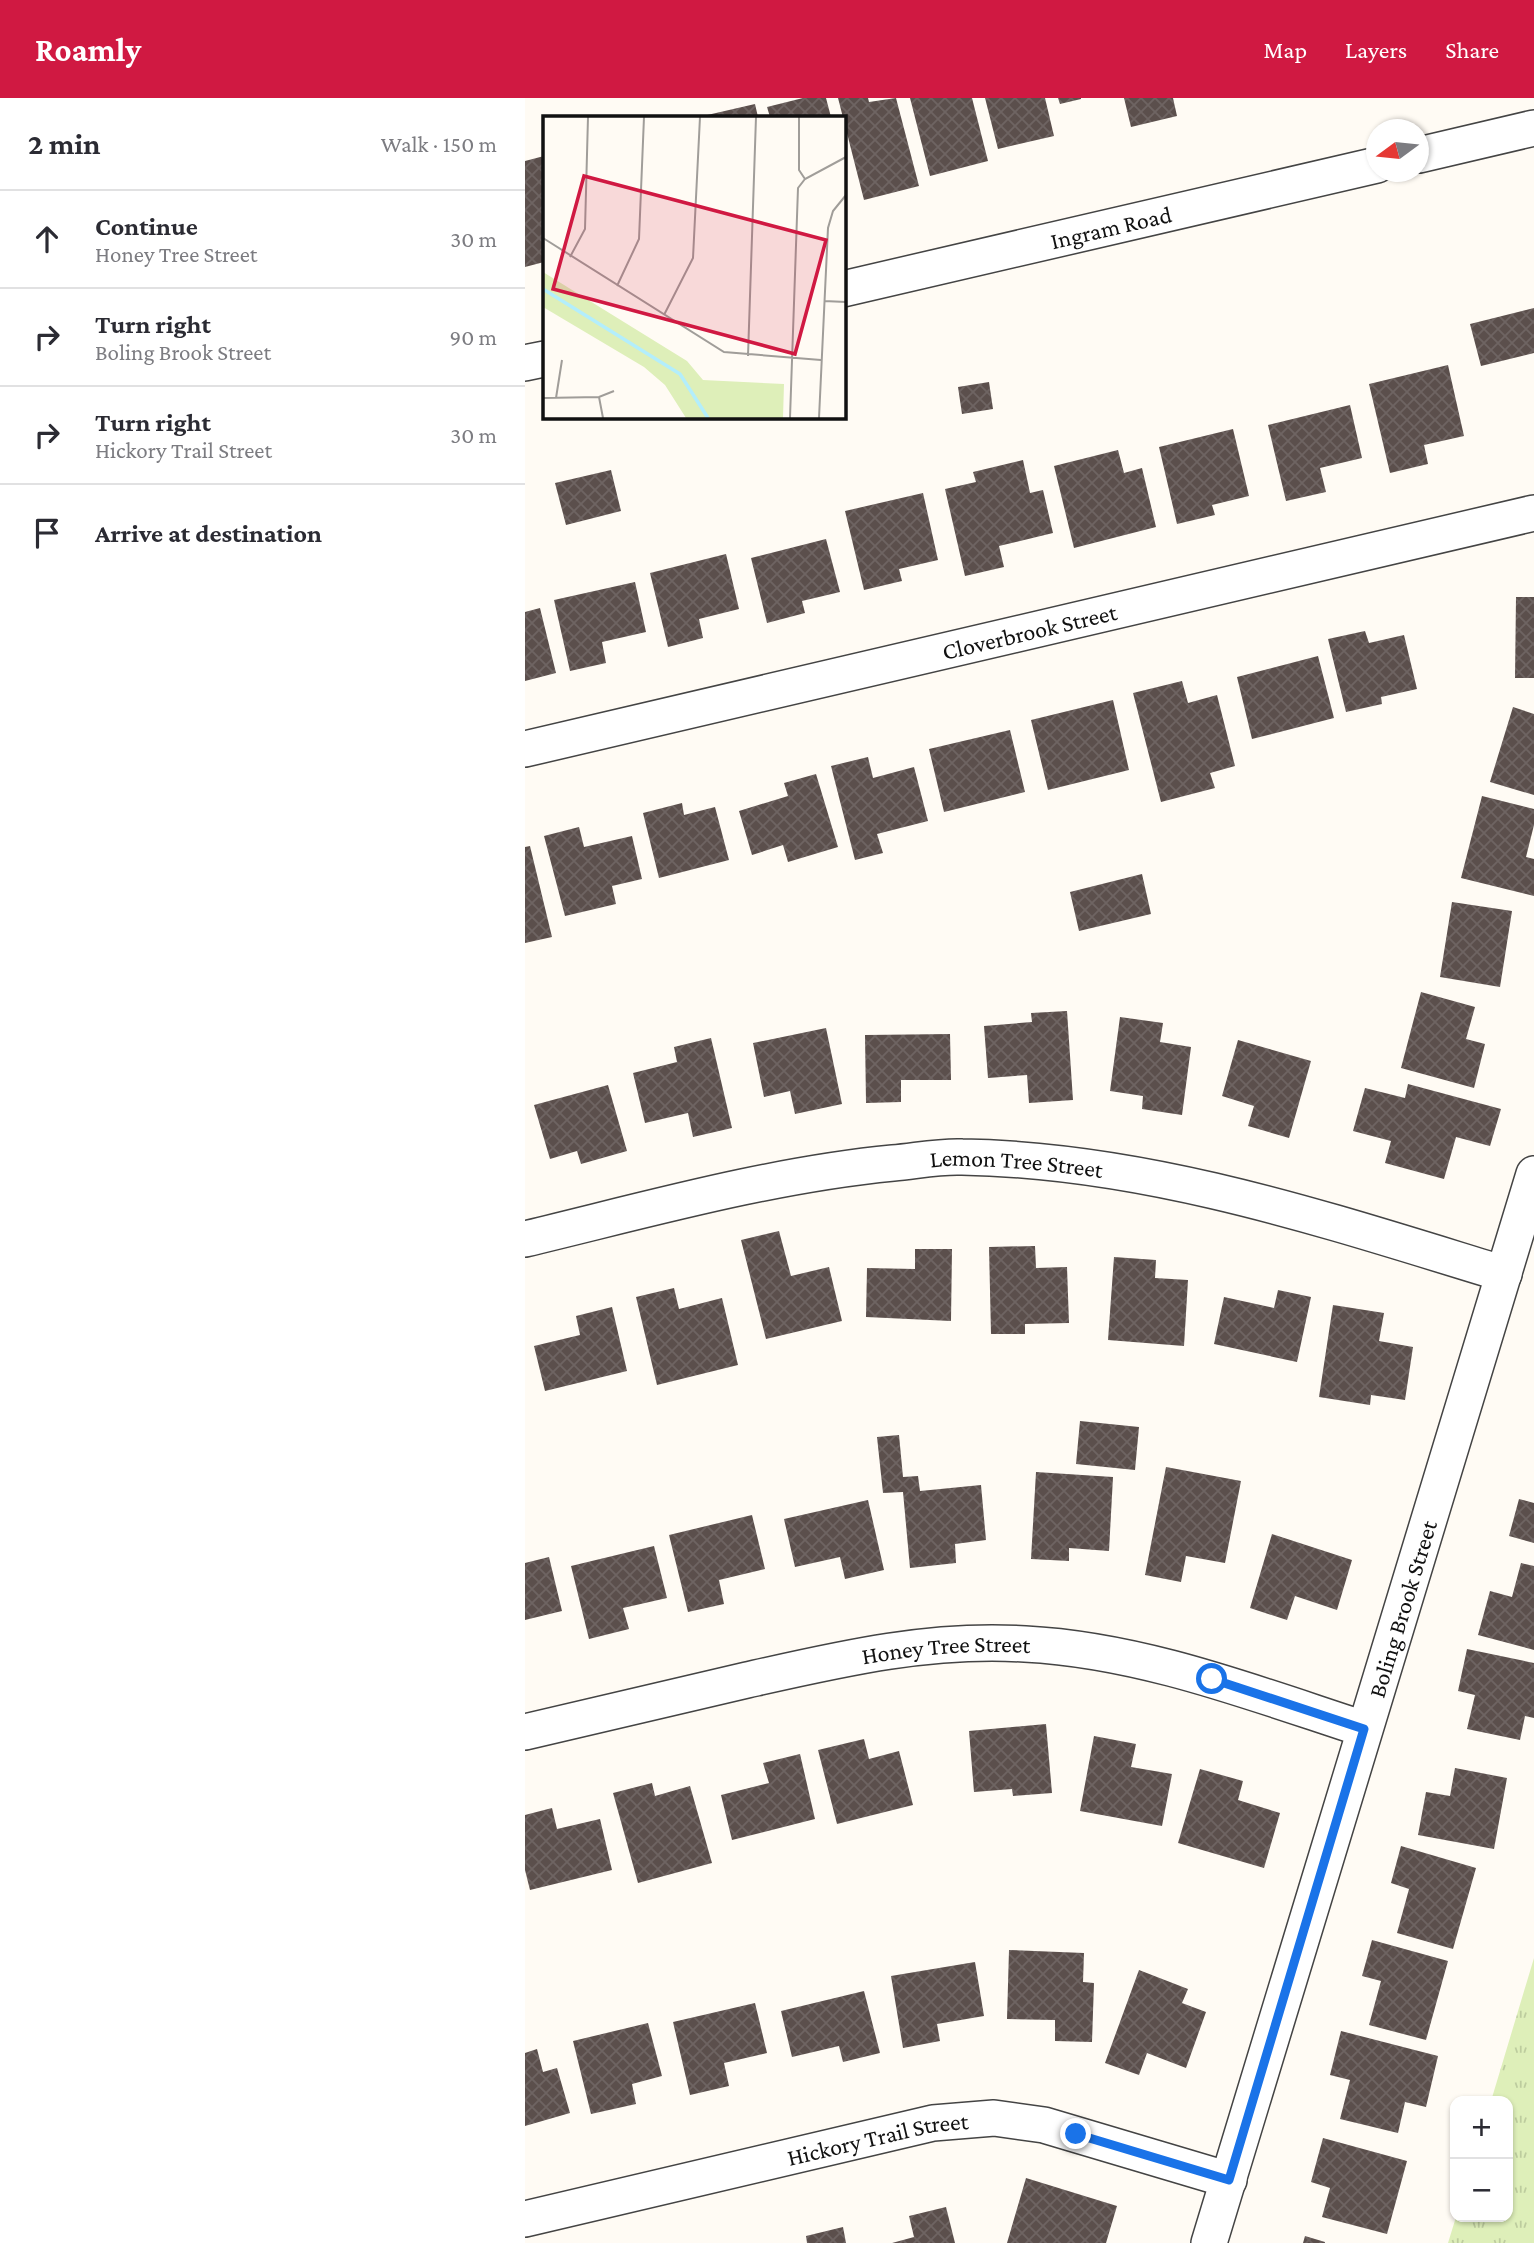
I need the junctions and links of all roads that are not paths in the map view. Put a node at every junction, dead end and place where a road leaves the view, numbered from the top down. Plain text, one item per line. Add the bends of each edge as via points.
1 (1534, 128) edge
2 (1429, 153) edge
3 (1366, 168) edge
4 (845, 289) edge
5 (543, 359) edge
6 (525, 363) edge
7 (1534, 513) edge
8 (525, 749) edge
9 (1534, 1174) edge
10 (525, 1239) edge
11 (1504, 1274) junction
12 (1364, 1729) junction
13 (525, 1732) edge
14 (1229, 2180) junction
15 (525, 2219) edge
16 (1209, 2243) edge

1 - 2 street
3 - 4 street, Ingram Road
5 - 6 street
7 - 8 street, Cloverbrook Street
9 - 11 street, Boling Brook Street
10 - 11 street, Lemon Tree Street via 845,1167 960,1156 1075,1166 1193,1185 1302,1212
11 - 12 street, Boling Brook Street
12 - 13 street, Honey Tree Street via 1152,1664 1051,1646 976,1643 886,1650
12 - 14 street, Boling Brook Street
14 - 15 street, Hickory Trail Street via 1044,2125 965,2119
14 - 16 street, Boling Brook Street

